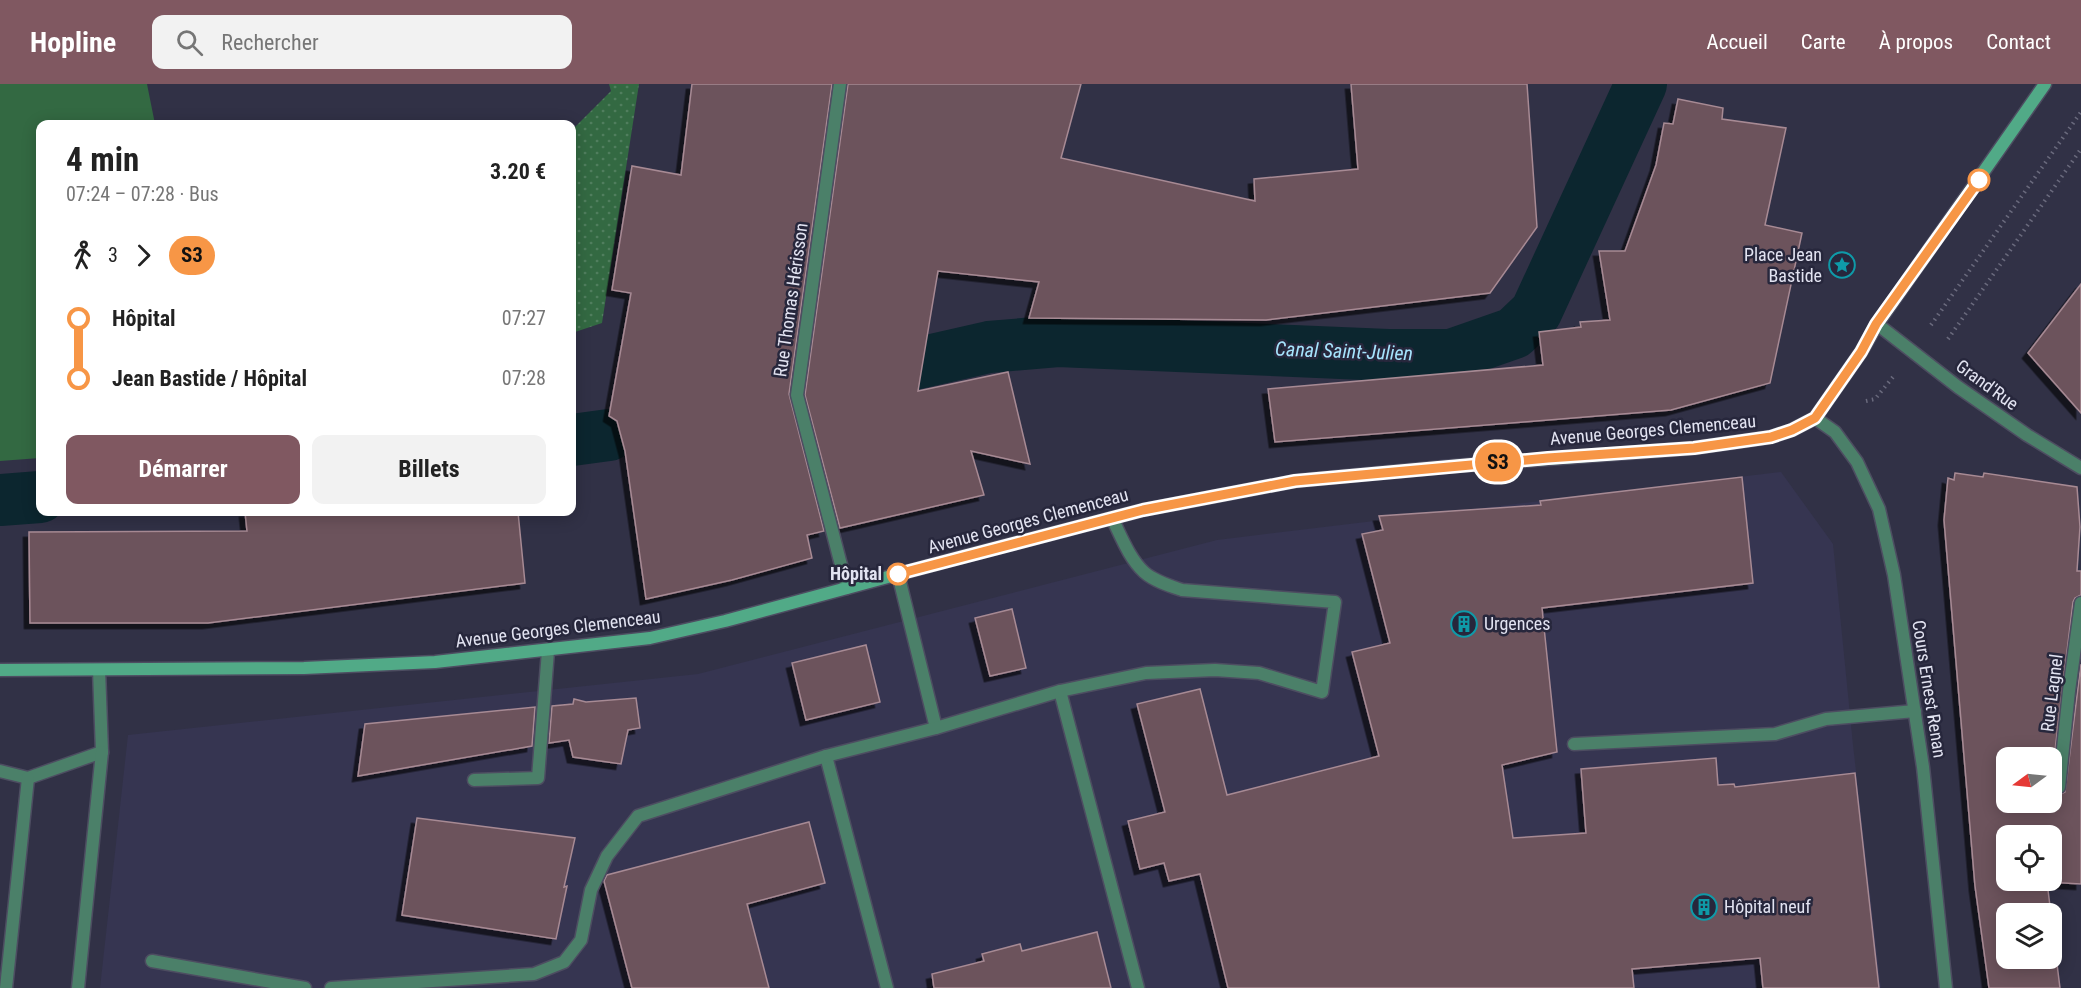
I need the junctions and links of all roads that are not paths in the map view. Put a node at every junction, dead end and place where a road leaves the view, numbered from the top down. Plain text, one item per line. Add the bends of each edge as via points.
1 (840, 84) edge
2 (2045, 84) edge
3 (1876, 324) junction
4 (1815, 418) junction
5 (2081, 468) edge
6 (1112, 518) junction
7 (898, 574) junction
8 (847, 588) junction
9 (2081, 603) edge
10 (548, 651) junction
11 (0, 670) edge
12 (99, 670) junction
13 (1060, 691) junction
14 (1915, 711) junction
15 (936, 728) junction
16 (1574, 744) dead end
17 (102, 752) junction
18 (826, 756) junction
19 (2062, 766) edge
20 (0, 771) edge
21 (28, 778) junction
22 (474, 780) dead end
23 (152, 961) dead end
24 (6, 988) edge
25 (78, 988) edge
26 (305, 988) edge
27 (331, 988) edge
28 (887, 988) edge
29 (1138, 988) edge
30 (1946, 988) edge

1 - 8 street, Rue Thomas Hérisson via 796,395
2 - 3 main road
3 - 4 main road
3 - 5 street, Grand'Rue via 1958,387
4 - 6 main road, Avenue Georges Clemenceau via 1771,437 1694,448 1295,481
4 - 14 street, Cours Ernest Renan via 1835,432 1850,452 1879,509 1894,575
6 - 7 main road, Avenue Georges Clemenceau
6 - 13 street via 1144,572 1182,590 1335,602 1322,692 1259,673 1215,670 1146,673
7 - 8 main road, Avenue Georges Clemenceau
7 - 15 street
8 - 10 main road, Avenue Georges Clemenceau via 650,638
9 - 19 street, Rue Lagnel
10 - 12 main road, Avenue Georges Clemenceau via 316,668
10 - 22 street via 538,778
11 - 12 main road, Avenue Georges Clemenceau
12 - 17 street
13 - 15 street
13 - 29 street
14 - 16 street via 1826,719 1776,734
14 - 30 street, Cours Ernest Renan
15 - 18 street
17 - 21 street
17 - 25 street
18 - 27 street via 638,816 607,856 591,890 581,940 564,962 534,974
18 - 28 street
20 - 21 street
21 - 24 street
23 - 26 street

